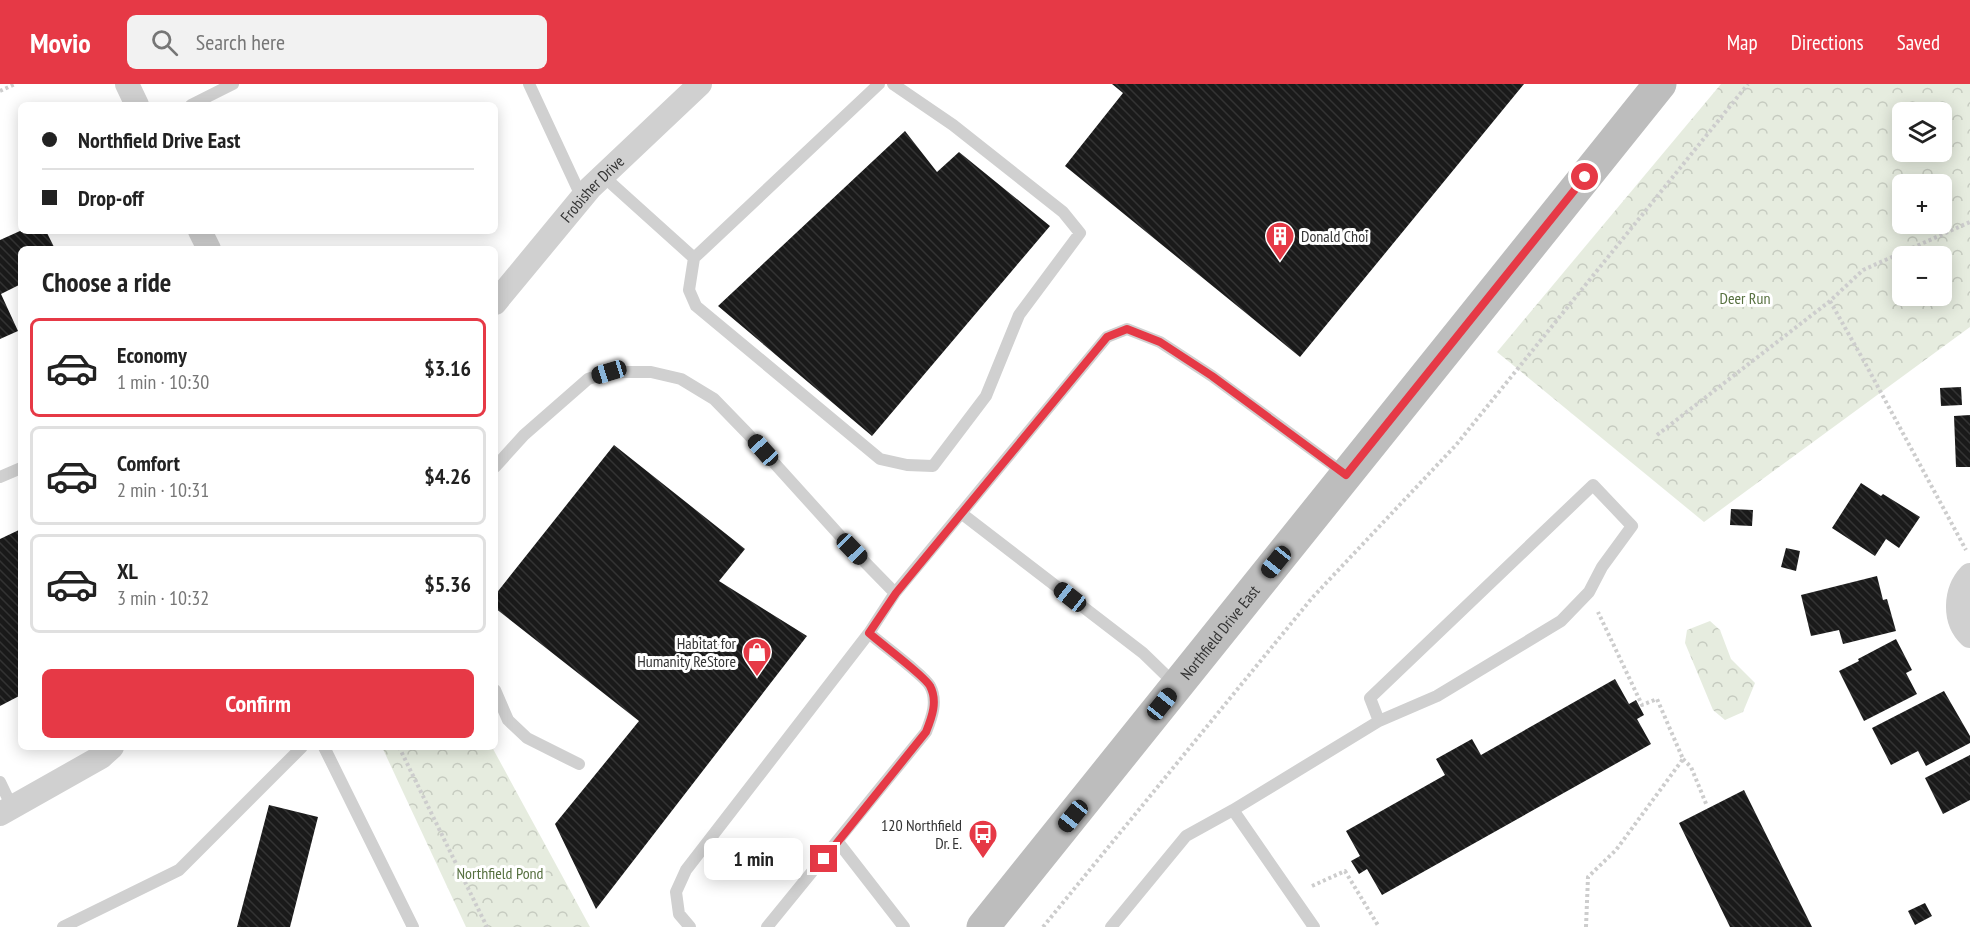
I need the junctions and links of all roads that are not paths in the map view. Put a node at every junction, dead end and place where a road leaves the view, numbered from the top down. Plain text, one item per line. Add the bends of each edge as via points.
1 (127, 84) edge
2 (233, 84) edge
3 (529, 84) edge
4 (700, 84) edge
5 (879, 84) edge
6 (893, 84) edge
7 (1660, 84) edge
8 (136, 102) edge
9 (197, 102) edge
10 (603, 176) junction
11 (582, 198) junction
12 (694, 258) junction
13 (498, 299) edge
14 (498, 464) edge
15 (18, 469) edge
16 (1346, 475) junction
17 (0, 477) edge
18 (961, 513) junction
19 (1970, 575) edge
20 (896, 593) junction
21 (869, 633) junction
22 (1970, 636) edge
23 (1177, 686) junction
24 (498, 697) edge
25 (1379, 721) junction
26 (109, 750) edge
27 (299, 750) edge
28 (325, 750) edge
29 (579, 764) dead end
30 (0, 782) edge
31 (6, 810) edge
32 (1233, 810) junction
33 (838, 842) junction
34 (63, 927) edge
35 (413, 927) edge
36 (690, 927) edge
37 (767, 927) edge
38 (904, 927) edge
39 (983, 927) edge
40 (1112, 927) edge
41 (1314, 927) edge

1 - 8 street
2 - 9 lane
3 - 11 lane
4 - 10 street, Frobisher Drive
5 - 12 lane
6 - 12 lane via 953,125 1063,212 1080,233 1019,315 986,396 933,466 880,459 696,306 689,290
7 - 16 main road, Northfield Drive East
10 - 11 street, Frobisher Drive
10 - 12 lane
11 - 13 street, Frobisher Drive
14 - 20 lane via 524,435 588,379 609,372 651,372 681,379 714,399
15 - 17 lane
16 - 18 lane via 1212,376 1160,342 1127,329 1107,337
16 - 23 main road, Northfield Drive East
18 - 20 lane
18 - 23 lane via 1143,653
19 - 22 street via 1959,594 1958,611
20 - 21 lane
21 - 33 lane via 929,684 934,697 933,715 926,732
21 - 36 lane via 686,870 676,892 680,914
23 - 39 main road, Northfield Drive East
24 - 29 lane via 508,720 527,738
25 - 25 lane via 1437,696 1561,621 1589,592 1632,526 1593,485 1370,698
25 - 32 lane
26 - 31 street
27 - 34 lane via 179,870
28 - 35 lane
30 - 31 lane
32 - 40 lane via 1186,836
32 - 41 lane
33 - 37 lane
33 - 38 lane

